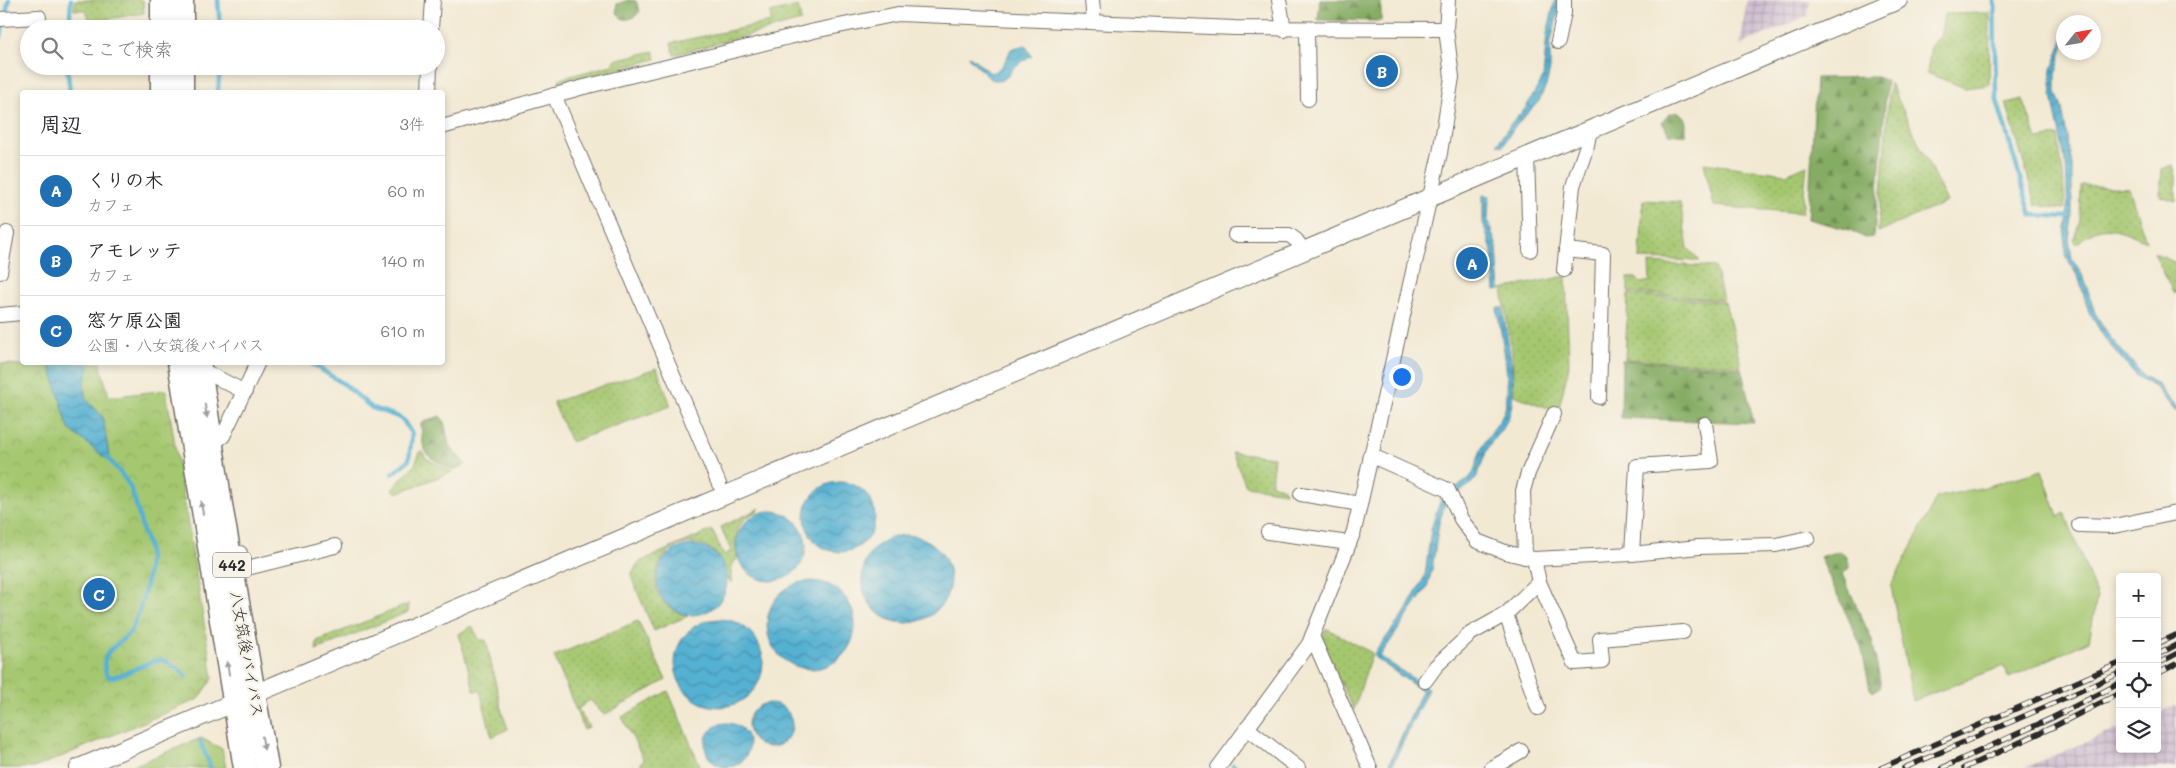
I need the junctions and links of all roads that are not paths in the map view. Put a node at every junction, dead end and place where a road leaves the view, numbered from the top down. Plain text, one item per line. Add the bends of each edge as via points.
1 (162, 0) edge
2 (182, 0) edge
3 (433, 0) edge
4 (1092, 0) edge
5 (1279, 0) edge
6 (1448, 0) edge
7 (1564, 0) edge
8 (1898, 0) edge
9 (39, 17) dead end
10 (0, 19) edge
11 (162, 20) edge
12 (182, 20) edge
13 (432, 20) edge
14 (1094, 22) junction
15 (1307, 29) junction
16 (1446, 29) junction
17 (1284, 30) junction
18 (1558, 42) dead end
19 (162, 75) edge
20 (182, 75) edge
21 (430, 75) edge
22 (162, 90) edge
23 (182, 90) edge
24 (429, 90) edge
25 (554, 95) junction
26 (1308, 99) dead end
27 (445, 125) edge
28 (1590, 129) junction
29 (1527, 156) junction
30 (1428, 198) junction
31 (7, 233) dead end
32 (1235, 235) dead end
33 (1530, 250) dead end
34 (1566, 250) junction
35 (1304, 251) junction
36 (1564, 270) dead end
37 (0, 272) edge
38 (20, 313) edge
39 (0, 315) edge
40 (192, 365) edge
41 (257, 365) edge
42 (245, 392) junction
43 (1599, 397) dead end
44 (1554, 414) dead end
45 (1705, 424) dead end
46 (203, 448) junction
47 (1370, 455) junction
48 (719, 484) dead end
49 (1301, 494) dead end
50 (1360, 504) junction
51 (232, 509) dead end
52 (2176, 513) edge
53 (2079, 525) dead end
54 (1268, 532) dead end
55 (1808, 538) dead end
56 (1349, 544) junction
57 (335, 546) dead end
58 (1632, 554) junction
59 (1529, 558) junction
60 (1539, 582) junction
61 (1506, 614) junction
62 (1683, 632) dead end
63 (1312, 636) junction
64 (1425, 681) dead end
65 (255, 693) junction
66 (234, 703) junction
67 (1538, 708) dead end
68 (1247, 728) junction
69 (1521, 751) dead end
70 (1221, 764) edge
71 (79, 768) edge
72 (245, 768) edge
73 (267, 768) edge
74 (1205, 768) edge
75 (1298, 768) edge
76 (1370, 768) edge
77 (1492, 768) edge

1 - 11 highway
2 - 12 highway
3 - 13 street
4 - 14 street
5 - 17 street
6 - 16 street
7 - 18 street
8 - 28 street
9 - 10 street
14 - 17 street
14 - 25 street via 898,14
15 - 16 street
15 - 17 street
15 - 26 street
16 - 30 street via 1452,77 1440,153
19 - 22 highway
20 - 23 highway
21 - 24 street
25 - 27 street
25 - 48 street
28 - 29 street
28 - 34 street via 1573,186
29 - 30 street
29 - 33 street
30 - 35 street
30 - 47 street
31 - 37 street
32 - 35 street via 1289,235
34 - 36 street
34 - 43 street via 1603,254
35 - 65 street
38 - 39 street
40 - 42 street
40 - 46 highway, 八女筑後バイパス / 442
41 - 42 street
42 - 46 street via 223,436
44 - 59 street via 1523,491
45 - 58 street via 1711,461 1636,466
46 - 65 highway, 八女筑後バイパス / 442 via 222,511
66 -> 46 highway, 八女筑後バイパス / 442
47 - 50 street
47 - 59 street via 1448,490 1461,519 1477,541
49 - 50 street
50 - 56 street
51 - 57 street via 243,569
52 - 53 street via 2114,526
54 - 56 street
55 - 58 street via 1776,545 1698,547
56 - 63 street
58 - 59 street
59 - 60 street
60 - 61 street
60 - 62 street via 1575,664 1602,662 1600,639
61 - 64 street via 1470,634
61 - 67 street
63 - 68 street
63 - 76 street
65 - 66 street
65 -> 73 highway, 八女筑後バイパス / 442
66 - 71 street
66 - 72 highway, 八女筑後バイパス / 442
68 - 70 street
68 - 75 street
69 - 77 street
70 - 74 street

